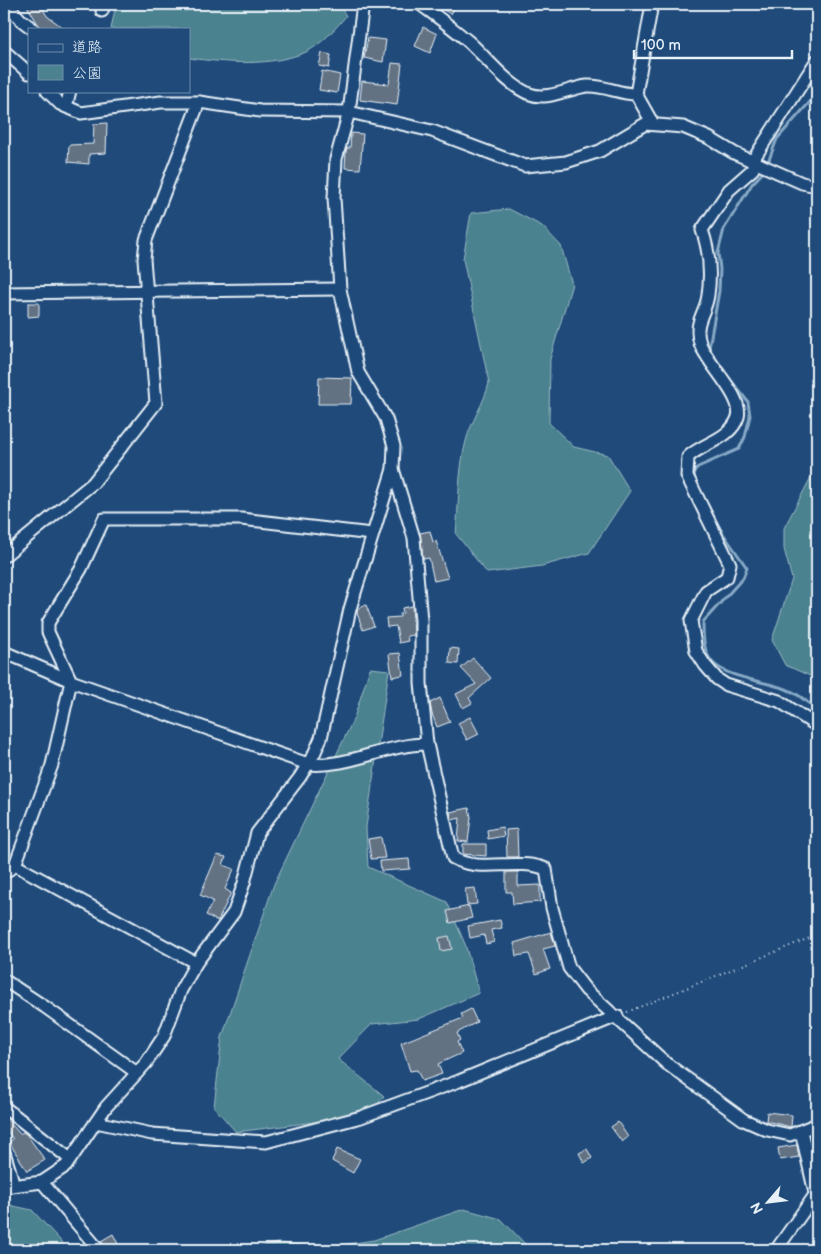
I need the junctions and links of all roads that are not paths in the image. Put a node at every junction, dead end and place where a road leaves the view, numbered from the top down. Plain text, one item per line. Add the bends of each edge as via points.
1 (363, 4) edge
2 (420, 4) edge
3 (652, 4) edge
4 (11, 7) edge
5 (32, 28) edge
6 (4, 51) edge
7 (817, 60) edge
8 (28, 72) edge
9 (48, 92) edge
10 (70, 92) edge
11 (636, 94) junction
12 (199, 102) junction
13 (66, 107) junction
14 (350, 112) junction
15 (653, 124) junction
16 (753, 160) junction
17 (817, 186) edge
18 (340, 289) junction
19 (4, 293) edge
20 (146, 293) junction
21 (393, 469) junction
22 (372, 534) junction
23 (4, 556) edge
24 (4, 652) edge
25 (70, 681) junction
26 (817, 726) edge
27 (427, 744) junction
28 (308, 764) junction
29 (15, 865) junction
30 (4, 873) edge
31 (196, 962) junction
32 (4, 980) edge
33 (617, 1016) junction
34 (137, 1072) junction
35 (4, 1107) edge
36 (96, 1122) junction
37 (817, 1124) edge
38 (801, 1130) junction
39 (4, 1152) edge
40 (70, 1159) junction
41 (42, 1182) junction
42 (9, 1186) edge
43 (816, 1198) edge
44 (99, 1250) edge
45 (776, 1250) edge

1 - 14 street
2 - 11 street via 531,95 586,86
3 - 11 street
4 - 5 street
6 - 8 street
7 - 16 street
9 - 13 street
10 - 13 street
11 - 15 street
12 - 13 street via 161,102 81,113
12 - 14 street via 260,111
12 - 20 street via 146,240
14 - 15 street via 432,131 525,166 566,162 600,151 645,124
14 - 18 street via 336,159 334,198
15 - 16 street via 683,127
16 - 17 street via 802,183
16 - 26 street via 753,169 729,190 702,230 709,282 708,297 698,328 700,343 736,400 738,417 727,433 688,457 687,476 730,564 727,576 706,591 702,598 692,622 692,631 696,651 717,680 779,701
18 - 20 street
18 - 21 street via 358,372 386,419 394,446
19 - 20 street
20 - 23 street via 156,403 93,483
21 - 22 street
21 - 27 street via 414,538 422,621 421,683
22 - 25 street via 241,519 104,519 81,569 48,623 48,632
22 - 28 street via 350,609 321,738
24 - 25 street
25 - 28 street
25 - 29 street via 52,765
27 - 28 street via 406,744 367,758
27 - 33 street via 453,858 464,864 489,866 512,863 546,868 552,908 569,968 586,990
28 - 31 street via 257,833 234,912
29 - 30 street
29 - 31 street
31 - 34 street via 181,990 164,1036
32 - 34 street
33 - 36 street via 361,1117 266,1142 152,1134
33 - 38 street via 667,1064 744,1120 790,1135
34 - 36 street
35 - 40 street
36 - 40 street
37 - 38 street
38 - 43 street
39 - 42 street
40 - 41 street via 66,1166
41 - 42 street
41 - 44 street
43 - 45 street

